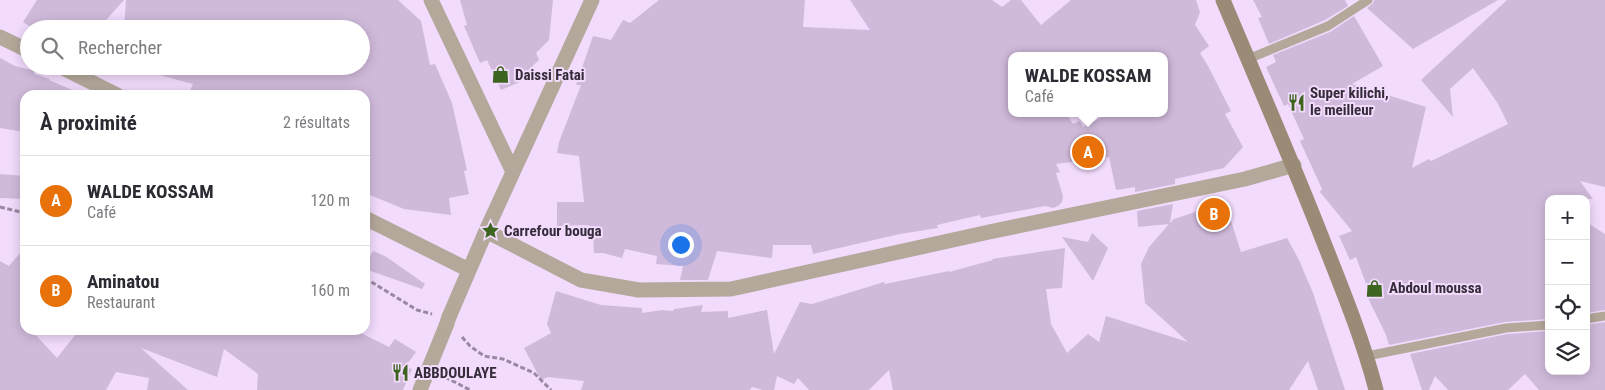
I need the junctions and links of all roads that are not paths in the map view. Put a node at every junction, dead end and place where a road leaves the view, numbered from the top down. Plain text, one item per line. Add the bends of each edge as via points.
1 (431, 0) edge
2 (592, 0) edge
3 (1223, 0) edge
4 (1368, 0) edge
5 (0, 37) edge
6 (20, 47) edge
7 (1248, 59) junction
8 (77, 75) edge
9 (107, 90) edge
10 (1294, 165) junction
11 (514, 172) junction
12 (370, 220) edge
13 (486, 232) junction
14 (469, 270) junction
15 (1605, 316) edge
16 (1590, 318) edge
17 (1545, 325) edge
18 (1367, 356) junction
19 (420, 390) edge
20 (1376, 390) edge

1 - 11 street
2 - 11 street
3 - 7 street
4 - 7 lane via 1328,26
5 - 6 street
7 - 10 street
8 - 9 street
10 - 13 street via 1245,179 731,289 639,290 581,280
10 - 18 street
11 - 13 street
12 - 14 street
13 - 14 street
14 - 19 street
15 - 16 lane
17 - 18 lane via 1506,328
18 - 20 street

